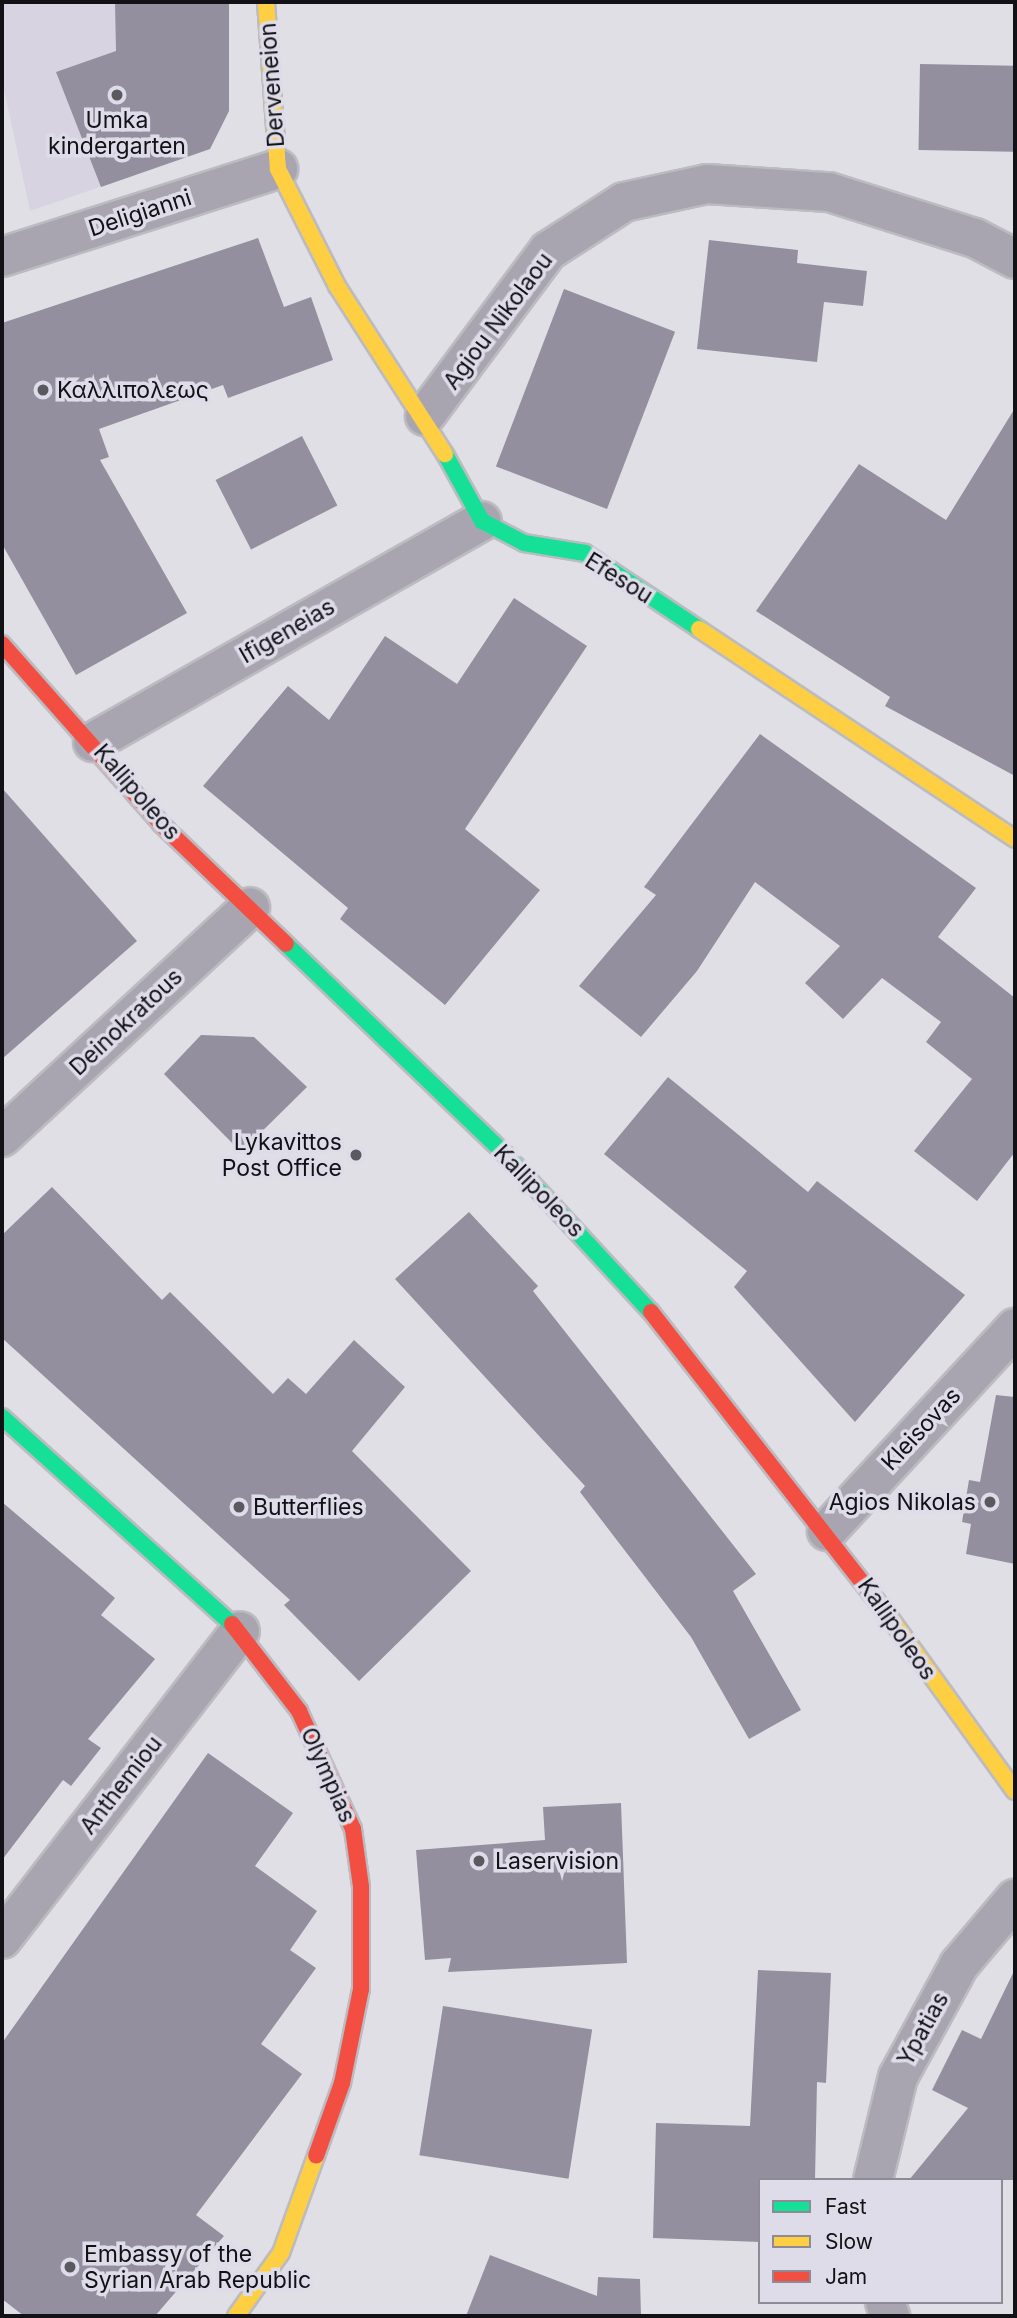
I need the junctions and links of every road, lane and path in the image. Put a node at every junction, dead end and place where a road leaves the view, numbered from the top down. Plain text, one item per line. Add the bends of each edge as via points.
1 (266, 2) edge
2 (278, 169) junction
3 (2, 257) edge
4 (1015, 259) edge
5 (425, 416) junction
6 (482, 521) junction
7 (2, 644) edge
8 (93, 742) junction
9 (1015, 839) edge
10 (250, 907) junction
11 (2, 1137) edge
12 (1015, 1328) edge
13 (2, 1418) edge
14 (827, 1531) junction
15 (240, 1631) junction
16 (1015, 1791) edge
17 (1015, 1899) edge
18 (2, 1939) edge
19 (873, 2178) edge
20 (236, 2316) edge

1 - 2 street, Derveneion
2 - 3 street, Deligianni
2 - 5 street via 337,286
4 - 5 street, Agiou Nikolaou via 975,238 829,192 707,184 624,202 548,251
5 - 6 street
6 - 8 street, Ifigeneias
6 - 9 street, Efesou via 524,543 585,554
7 - 8 street, Kallipoleos
8 - 10 street, Kallipoleos via 161,824
10 - 11 street, Deinokratous
10 - 14 street, Kallipoleos via 628,1283
12 - 14 street, Kleisovas
13 - 15 street, Olympias
14 - 16 street, Kallipoleos
15 - 18 street, Anthemiou
15 - 20 street, Olympias via 299,1711 353,1829 361,1886 361,1989 342,2084 312,2179 281,2253
17 - 19 street, Ypatias via 959,1965 898,2077

